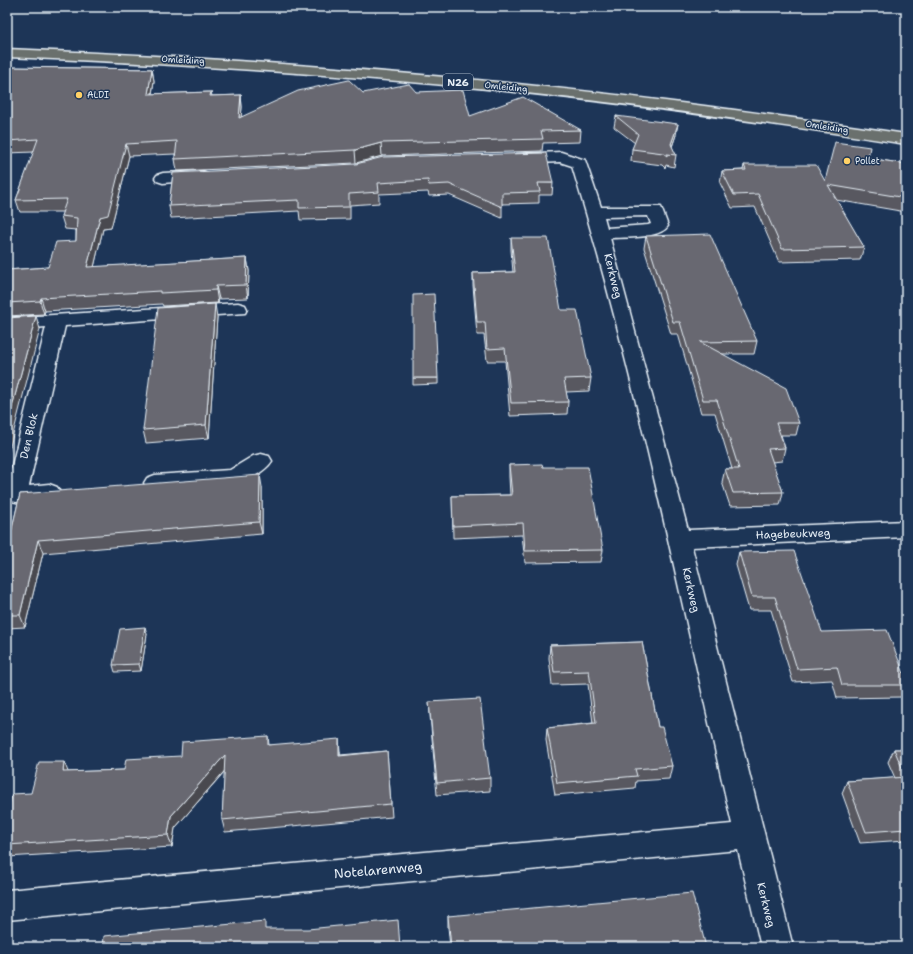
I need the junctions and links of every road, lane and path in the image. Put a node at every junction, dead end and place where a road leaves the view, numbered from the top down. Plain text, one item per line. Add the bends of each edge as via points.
1 (7, 47) edge
2 (7, 53) edge
3 (906, 131) edge
4 (906, 139) edge
5 (499, 159) edge
6 (225, 175) edge
7 (163, 178) dead end
8 (595, 212) junction
9 (602, 234) junction
10 (238, 308) dead end
11 (56, 320) junction
12 (7, 324) edge
13 (262, 462) dead end
14 (133, 485) edge
15 (70, 490) edge
16 (906, 529) edge
17 (679, 538) junction
18 (748, 836) junction
19 (7, 905) edge
20 (777, 947) edge

1 - 3 main road, Omleiding / N26 via 269,59 465,75 699,102
2 - 4 main road, Omleiding / N26 via 222,62 473,83 654,103
5 - 8 street, Kerkweg via 561,157 579,163
6 - 7 street
8 - 9 street, Kerkweg
8 - 9 street via 655,211 660,226 651,230
9 - 17 street, Kerkweg
10 - 11 street
11 - 12 street
11 - 15 street, Den Blok via 16,495
13 - 14 street via 235,477
16 - 17 street, Hagebeukweg
17 - 18 street, Kerkweg
18 - 19 street, Notelarenweg
18 - 20 street, Kerkweg

